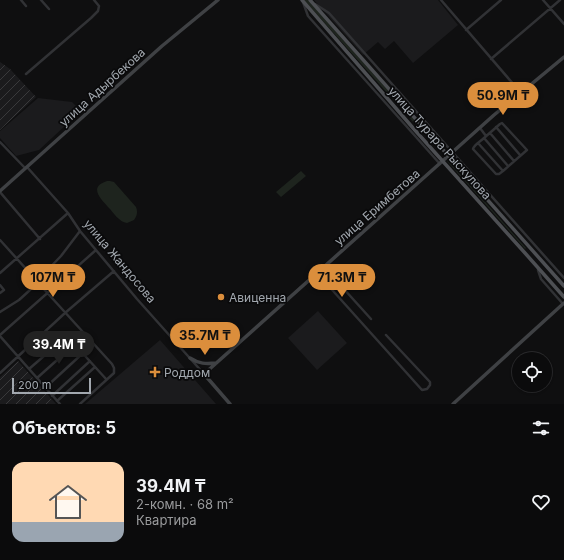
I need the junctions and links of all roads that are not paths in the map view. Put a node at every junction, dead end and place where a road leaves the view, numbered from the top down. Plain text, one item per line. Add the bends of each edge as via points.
1 (21, 0) edge
2 (41, 0) edge
3 (94, 0) edge
4 (218, 0) edge
5 (302, 0) edge
6 (442, 0) edge
7 (501, 0) edge
8 (543, 0) edge
9 (560, 0) edge
10 (311, 1) edge
11 (26, 6) dead end
12 (550, 8) junction
13 (49, 9) dead end
14 (564, 24) edge
15 (466, 30) junction
16 (564, 57) edge
17 (491, 59) junction
18 (26, 74) dead end
19 (521, 93) junction
20 (419, 122) junction
21 (413, 128) junction
22 (480, 128) junction
23 (496, 128) junction
24 (490, 133) junction
25 (485, 137) junction
26 (418, 139) junction
27 (0, 142) edge
28 (478, 143) junction
29 (428, 145) junction
30 (452, 152) junction
31 (520, 155) junction
32 (449, 156) junction
33 (514, 161) junction
34 (441, 163) junction
35 (508, 166) junction
36 (26, 168) junction
37 (503, 171) junction
38 (0, 192) edge
39 (68, 214) junction
40 (80, 231) junction
41 (40, 239) junction
42 (0, 240) edge
43 (531, 248) junction
44 (96, 250) junction
45 (525, 253) junction
46 (17, 259) junction
47 (324, 267) junction
48 (537, 267) junction
49 (114, 271) junction
50 (0, 273) edge
51 (317, 273) junction
52 (564, 278) edge
53 (37, 281) junction
54 (0, 284) edge
55 (564, 285) edge
56 (42, 287) dead end
57 (0, 293) edge
58 (48, 293) junction
59 (564, 297) edge
60 (564, 304) edge
61 (0, 312) edge
62 (65, 313) junction
63 (371, 319) dead end
64 (386, 335) dead end
65 (0, 336) edge
66 (74, 344) junction
67 (83, 353) junction
68 (18, 357) junction
69 (190, 358) junction
70 (90, 361) junction
71 (217, 363) junction
72 (95, 367) junction
73 (29, 369) junction
74 (0, 372) edge
75 (204, 374) junction
76 (37, 378) junction
77 (106, 379) junction
78 (45, 388) junction
79 (52, 396) junction
80 (58, 403) edge
81 (80, 404) edge
82 (230, 404) edge
83 (453, 404) edge

1 - 11 street
2 - 13 street
3 - 18 street via 99,6 98,11
4 - 36 street, улица Адырбекова via 162,46
5 - 21 main road, улица Турара Рыскулова
5 - 26 street via 308,16
6 - 15 street
7 - 15 street
8 - 12 street
9 - 12 street
10 - 20 main road
10 - 30 street via 329,13
12 - 14 street
12 - 17 street
15 - 17 street
16 - 19 street, улица Еримбетова
17 - 19 street
19 - 22 street, улица Еримбетова
20 - 21 main road
20 - 32 main road
21 - 29 main road, улица Турара Рыскулова
22 - 25 street
22 - 30 street, улица Еримбетова
23 - 24 street
23 - 31 street
23 - 31 street via 502,123 527,149
24 - 25 street
24 - 33 street
25 - 28 street
25 - 35 street
26 - 29 street
26 - 34 street
27 - 36 street, улица Жандосова
28 - 37 street
28 - 37 street via 473,150 497,175
29 - 34 main road, улица Турара Рыскулова
30 - 32 street, улица Еримбетова
30 - 52 street
31 - 33 street
32 - 34 street, улица Еримбетова
32 - 43 main road
33 - 35 street
34 - 45 main road, улица Турара Рыскулова
34 - 47 street, улица Еримбетова
35 - 37 street
36 - 38 street, улица Адырбекова
36 - 39 street, улица Жандосова
38 - 41 street
39 - 40 street, улица Жандосова
39 - 41 street
40 - 44 street, улица Жандосова
40 - 53 street
41 - 46 street
42 - 46 street
43 - 45 main road
43 - 55 main road
44 - 49 street, улица Жандосова
44 - 58 street
45 - 48 main road, улица Турара Рыскулова
46 - 50 street
46 - 53 street
47 - 51 street, улица Еримбетова
47 - 63 street
48 - 59 main road, улица Турара Рыскулова
48 - 60 street via 541,279
49 - 62 street
49 - 69 street, улица Жандосова
51 - 64 street via 422,390 427,389 430,382
51 - 71 street, улица Еримбетова
53 - 61 street via 19,300
54 - 57 street via 4,290
56 - 58 street
58 - 62 street
58 - 65 street
60 - 83 street
62 - 68 street
62 - 77 street via 114,366 114,373
65 - 68 street
66 - 67 street
66 - 73 street via 67,336
66 - 76 street
67 - 70 street
67 - 78 street
68 - 73 street
68 - 74 street
69 - 71 street via 202,364
69 - 75 street, улица Жандосова
70 - 72 street
70 - 79 street
71 - 75 street, улица Еримбетова
72 - 77 street
72 - 80 street
73 - 76 street
75 - 82 street, улица Жандосова
76 - 78 street
77 - 81 street
78 - 79 street
79 - 80 street

